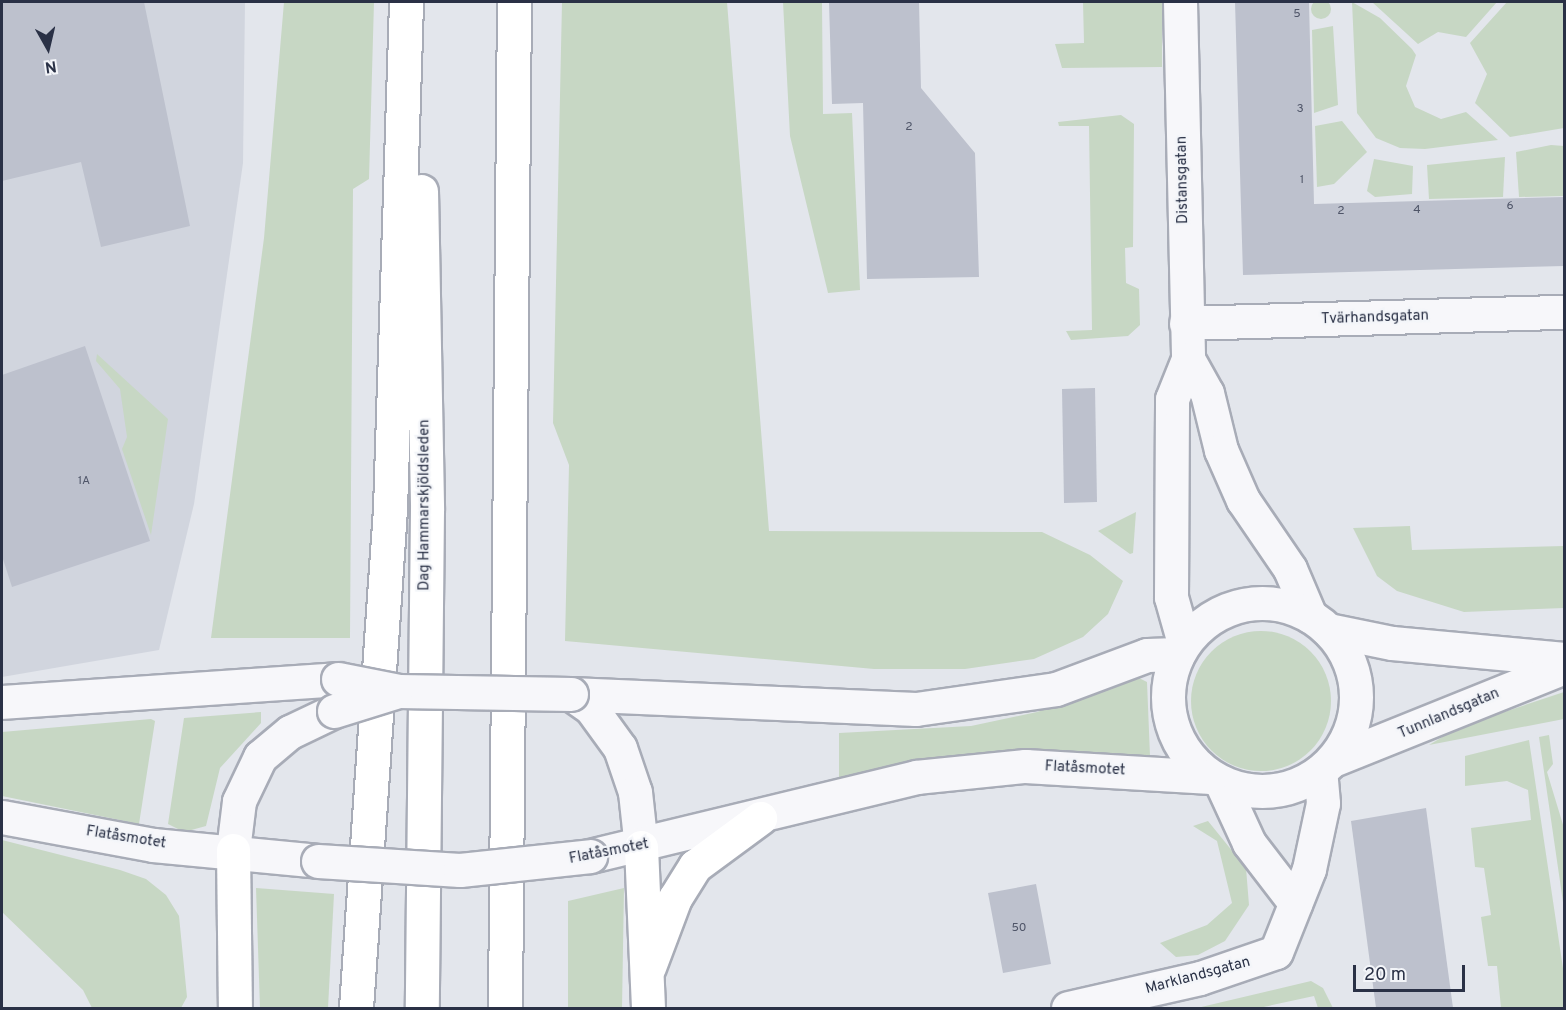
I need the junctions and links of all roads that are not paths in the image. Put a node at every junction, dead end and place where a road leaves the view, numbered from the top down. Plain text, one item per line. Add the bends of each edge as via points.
1 (406, 2) edge
2 (418, 2) edge
3 (514, 2) edge
4 (1180, 2) edge
5 (1564, 312) edge
6 (1186, 323) junction
7 (1188, 359) junction
8 (1319, 623) junction
9 (1181, 648) junction
10 (1564, 659) edge
11 (1564, 667) edge
12 (399, 691) junction
13 (584, 699) junction
14 (2, 702) edge
15 (508, 748) junction
16 (1326, 766) junction
17 (1216, 780) junction
18 (2, 817) edge
19 (740, 825) junction
20 (640, 847) junction
21 (233, 850) junction
22 (1295, 903) junction
23 (649, 967) junction
24 (235, 1008) edge
25 (356, 1008) edge
26 (422, 1008) edge
27 (505, 1008) edge
28 (527, 1008) edge
29 (648, 1008) edge
30 (1068, 1008) edge

1 - 25 main road via 390,509
2 - 26 main road, Dag Hammarskjöldsleden via 427,510
3 - 15 main road
4 - 6 street, Distansgatan
5 - 6 street, Tvärhandsgatan
6 - 7 street, Distansgatan
7 - 8 street, Distansgatan via 1207,393 1221,450 1243,500 1290,569
7 - 9 street, Distansgatan via 1172,399 1171,597
8 - 9 street via 1272,603 1232,608
8 - 10 street via 1392,643
8 - 16 street via 1346,653 1357,694 1353,723
9 - 13 street via 1147,655 1056,689 1000,701 846,709
9 - 17 street via 1168,693 1171,721 1190,758
11 - 16 street, Tunnlandsgatan
12 - 13 street, bridge
12 - 14 street, bridge via 338,679
12 - 21 street, bridge via 334,711 290,732 261,757 239,801
13 - 20 street via 611,732 629,768
15 - 27 main road
15 - 28 main road
16 - 17 street, Flatåsmotet via 1272,791
16 - 22 street, Marklandsgatan via 1323,803
17 - 19 street, Flatåsmotet via 1025,766 916,777
17 - 22 street via 1231,813
18 - 21 street, Flatåsmotet via 153,845
19 - 20 street, Flatåsmotet
19 - 23 main road via 694,866 675,898
20 - 21 street, Flatåsmotet, bridge via 460,870 318,861
20 - 23 main road
21 - 24 main road
22 - 30 street, Marklandsgatan via 1284,942 1266,957
23 - 29 main road

